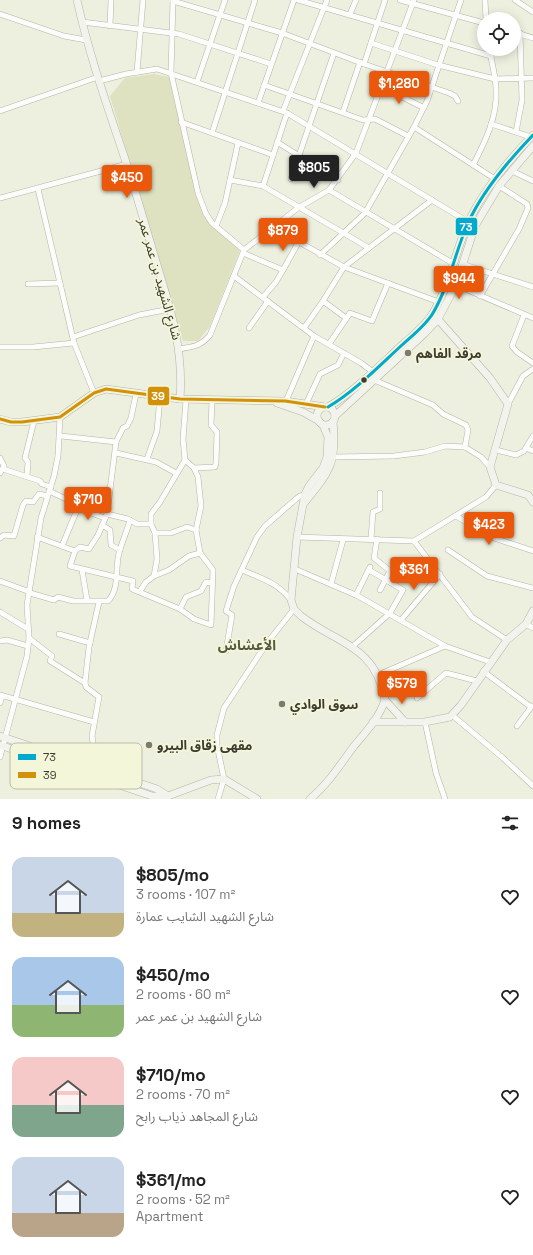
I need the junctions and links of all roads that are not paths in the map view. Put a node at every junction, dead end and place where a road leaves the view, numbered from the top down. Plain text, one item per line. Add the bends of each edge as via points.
1 (77, 0) edge
2 (111, 0) edge
3 (142, 0) edge
4 (225, 0) edge
5 (255, 0) edge
6 (294, 0) edge
7 (298, 0) edge
8 (327, 0) edge
9 (356, 0) edge
10 (385, 0) edge
11 (400, 0) edge
12 (461, 0) edge
13 (485, 0) edge
14 (516, 0) edge
15 (173, 1) edge
16 (413, 2) edge
17 (324, 7) junction
18 (486, 12) edge
19 (533, 12) edge
20 (0, 14) edge
21 (350, 14) junction
22 (220, 15) junction
23 (455, 16) junction
24 (82, 22) junction
25 (477, 22) edge
26 (248, 23) junction
27 (378, 23) junction
28 (110, 26) junction
29 (403, 30) junction
30 (140, 31) junction
31 (282, 33) junction
32 (521, 33) edge
33 (172, 35) junction
34 (533, 38) edge
35 (86, 40) junction
36 (209, 43) junction
37 (308, 43) junction
38 (371, 43) junction
39 (445, 43) junction
40 (394, 51) junction
41 (238, 52) junction
42 (477, 52) edge
43 (334, 53) junction
44 (491, 56) edge
45 (521, 56) edge
46 (362, 63) junction
47 (271, 64) junction
48 (438, 65) junction
49 (137, 72) junction
50 (386, 72) junction
51 (171, 73) junction
52 (521, 78) junction
53 (533, 78) edge
54 (98, 79) junction
55 (495, 79) junction
56 (197, 82) junction
57 (264, 85) junction
58 (381, 86) junction
59 (431, 86) junction
60 (225, 92) junction
61 (289, 93) junction
62 (458, 101) dead end
63 (258, 103) junction
64 (316, 103) junction
65 (424, 108) junction
66 (0, 111) edge
67 (285, 112) junction
68 (343, 112) junction
69 (369, 119) junction
70 (181, 122) junction
71 (491, 124) junction
72 (309, 125) junction
73 (414, 127) junction
74 (516, 132) junction
75 (212, 133) junction
76 (408, 136) junction
77 (532, 136) edge
78 (277, 142) junction
79 (238, 143) junction
80 (533, 146) edge
81 (356, 153) junction
82 (273, 155) junction
83 (299, 155) junction
84 (127, 164) junction
85 (473, 166) junction
86 (512, 171) junction
87 (388, 172) junction
88 (291, 178) dead end
89 (495, 179) junction
90 (230, 180) junction
91 (338, 180) junction
92 (533, 181) edge
93 (263, 186) junction
94 (499, 186) junction
95 (38, 189) junction
96 (329, 190) junction
97 (0, 198) edge
98 (432, 200) junction
99 (298, 208) junction
100 (365, 213) junction
101 (471, 224) junction
102 (216, 226) junction
103 (272, 227) junction
104 (392, 228) junction
105 (342, 233) junction
106 (298, 243) junction
107 (369, 248) junction
108 (243, 251) junction
109 (320, 255) junction
110 (454, 264) junction
111 (462, 264) junction
112 (344, 267) junction
113 (283, 270) junction
114 (492, 273) junction
115 (234, 276) junction
116 (60, 283) junction
117 (388, 283) junction
118 (28, 284) dead end
119 (456, 285) junction
120 (533, 287) edge
121 (480, 296) junction
122 (263, 297) junction
123 (268, 301) junction
124 (323, 301) junction
125 (439, 302) junction
126 (170, 309) junction
127 (524, 315) junction
128 (436, 316) junction
129 (346, 318) junction
130 (533, 318) edge
131 (249, 328) dead end
132 (304, 328) junction
133 (314, 336) junction
134 (74, 340) junction
135 (329, 344) junction
136 (0, 347) edge
137 (179, 349) junction
138 (344, 352) junction
139 (533, 363) edge
140 (533, 369) edge
141 (373, 372) junction
142 (374, 380) junction
143 (94, 393) junction
144 (136, 394) junction
145 (160, 397) junction
146 (183, 400) junction
147 (269, 400) junction
148 (212, 401) junction
149 (286, 401) junction
150 (306, 404) junction
151 (508, 404) junction
152 (326, 407) junction
153 (60, 417) junction
154 (0, 419) edge
155 (334, 419) junction
156 (34, 421) junction
157 (321, 423) junction
158 (61, 436) junction
159 (533, 436) edge
160 (116, 442) junction
161 (465, 447) junction
162 (526, 448) junction
163 (496, 450) junction
164 (533, 451) edge
165 (116, 452) junction
166 (334, 457) junction
167 (0, 458) edge
168 (146, 459) junction
169 (185, 460) junction
170 (490, 467) junction
171 (194, 468) junction
172 (1, 471) edge
173 (176, 473) junction
174 (27, 476) junction
175 (496, 485) junction
176 (49, 491) junction
177 (380, 493) dead end
178 (531, 494) edge
179 (307, 498) junction
180 (533, 502) edge
181 (78, 508) junction
182 (106, 516) junction
183 (456, 516) junction
184 (130, 520) junction
185 (151, 524) junction
186 (102, 525) junction
187 (196, 530) junction
188 (155, 533) junction
189 (37, 537) junction
190 (298, 537) junction
191 (0, 538) edge
192 (374, 539) junction
193 (343, 540) junction
194 (414, 541) junction
195 (62, 546) junction
196 (120, 550) junction
197 (448, 550) dead end
198 (75, 551) junction
199 (533, 551) edge
200 (200, 553) junction
201 (295, 569) junction
202 (82, 570) junction
203 (242, 570) junction
204 (440, 574) junction
205 (154, 576) junction
206 (117, 577) junction
207 (386, 580) junction
208 (0, 583) edge
209 (212, 583) junction
210 (331, 584) junction
211 (533, 588) edge
212 (380, 590) dead end
213 (140, 591) junction
214 (30, 592) junction
215 (356, 595) junction
216 (87, 600) junction
217 (291, 600) junction
218 (99, 602) junction
219 (180, 609) junction
220 (294, 609) junction
221 (533, 611) edge
222 (0, 612) edge
223 (390, 612) junction
224 (401, 620) junction
225 (530, 626) edge
226 (28, 629) junction
227 (59, 634) dead end
228 (29, 638) junction
229 (506, 640) junction
230 (0, 641) edge
231 (90, 643) junction
232 (28, 646) junction
233 (445, 646) junction
234 (352, 647) junction
235 (226, 651) dead end
236 (490, 662) junction
237 (483, 671) junction
238 (378, 675) junction
239 (477, 681) junction
240 (85, 683) junction
241 (1, 695) edge
242 (417, 698) dead end
243 (16, 699) junction
244 (385, 700) junction
245 (0, 703) edge
246 (532, 706) edge
247 (452, 715) junction
248 (94, 722) junction
249 (373, 722) junction
250 (405, 722) junction
251 (425, 722) junction
252 (518, 726) dead end
253 (3, 737) edge
254 (18, 743) edge
255 (93, 743) edge
256 (2, 745) edge
257 (0, 757) edge
258 (224, 779) junction
259 (533, 786) edge
260 (136, 789) edge
261 (168, 798) edge
262 (218, 799) edge
263 (257, 799) edge
264 (310, 799) edge
265 (445, 799) edge

1 - 24 main road, شارع الشهيد بن عمر عمر
2 - 28 street
3 - 30 street
4 - 22 street
5 - 26 street
6 - 31 street
7 - 17 street
8 - 17 street
9 - 21 street
10 - 27 street
11 - 16 street
12 - 23 street
13 - 18 street
14 - 19 street
15 - 22 street
15 - 33 street
16 - 23 street
16 - 29 street
17 - 21 street
17 - 37 street
20 - 35 street via 64,36
21 - 27 street
22 - 26 street
22 - 36 street
23 - 25 street
23 - 39 street
24 - 28 street
24 - 35 main road, شارع الشهيد بن عمر عمر
26 - 31 street
26 - 41 street
27 - 29 street
27 - 38 street
28 - 30 street
29 - 39 street
29 - 40 street
30 - 33 street
30 - 49 street
31 - 37 street
31 - 47 street
32 - 34 street
33 - 36 street via 179,34
33 - 51 street
35 - 54 main road, شارع الشهيد بن عمر عمر
36 - 41 street
36 - 56 street
37 - 43 street
37 - 61 street
38 - 40 street
38 - 46 street
39 - 42 street
39 - 48 street
40 - 48 street
40 - 50 street
41 - 47 street
41 - 60 street
43 - 46 street
43 - 64 street
44 - 55 street
45 - 52 street
46 - 50 street
46 - 68 street
47 - 57 street
48 - 55 street
48 - 59 street
49 - 51 street via 157,70
49 - 54 street
50 - 58 street
50 - 59 street
51 - 56 street
51 - 70 street
52 - 53 street
52 - 55 street
52 - 74 street via 522,100
54 - 66 street
54 - 84 main road, شارع الشهيد بن عمر عمر
55 - 71 street via 496,99
56 - 60 street
57 - 61 street
57 - 63 street
58 - 65 street
58 - 69 street
59 - 62 street via 455,96
59 - 65 street
60 - 63 street
60 - 75 street
61 - 64 street
61 - 67 street
63 - 67 street
64 - 68 street
64 - 72 street
65 - 73 street
67 - 72 street
67 - 78 street
68 - 69 street via 363,120
69 - 76 street via 375,119
69 - 81 street
70 - 75 street
70 - 102 street via 202,206
71 - 74 street
71 - 85 street
72 - 81 street
72 - 83 street
73 - 76 street
73 - 85 street
74 - 77 street
75 - 79 street
76 - 87 street
77 - 89 main road
78 - 82 street
78 - 83 street
79 - 82 street
79 - 90 street
80 - 86 main road
81 - 87 street
81 - 91 street
82 - 93 street
83 - 88 street
83 - 91 street
84 - 95 street
84 - 126 main road, شارع الشهيد بن عمر عمر
85 - 89 street
86 - 92 street
86 - 94 main road
87 - 98 street
87 - 100 street
89 - 101 main road
90 - 93 street
90 - 102 street
91 - 96 street
93 - 99 street
94 - 101 main road
94 - 114 street via 528,208 519,229
95 - 97 street
95 - 116 street
96 - 99 street
96 - 100 street
98 - 101 street
98 - 104 street
99 - 103 street
99 - 105 street
100 - 104 street
100 - 105 street
101 - 110 main road
101 - 111 main road
102 - 108 street
103 - 106 street
103 - 108 street
104 - 107 street
104 - 110 street
105 - 107 street
105 - 109 street
106 - 109 street
106 - 113 street
107 - 112 street
108 - 113 street
108 - 115 street
109 - 112 street
110 - 125 main road
111 - 114 street
111 - 119 main road
112 - 117 street
112 - 124 street
113 - 122 street
114 - 120 street
114 - 121 street
115 - 122 street
115 - 137 street via 210,335 201,344
116 - 118 street
116 - 134 street
117 - 125 street
117 - 129 street via 372,321 350,313
119 - 121 street
119 - 128 main road
121 - 127 street
122 - 123 street
123 - 131 street
123 - 132 street
124 - 129 street
124 - 132 street
125 - 128 main road
126 - 134 street via 139,315
126 - 137 main road, شارع الشهيد بن عمر عمر
127 - 130 street
127 - 139 street via 512,346
128 - 141 main road
128 - 142 main road via 424,334
128 - 151 main road via 490,378
129 - 135 street
132 - 133 street
133 - 135 street
133 - 149 street
134 - 136 street via 33,347
134 - 143 street
135 - 138 street
137 - 146 main road, شارع الشهيد بن عمر عمر
138 - 141 street
138 - 150 street via 338,365 320,374
140 - 151 street via 523,376
141 - 152 main road via 348,394
142 - 155 main road
142 - 161 street via 433,405 443,414 466,425 468,430
143 - 144 main road via 106,389
143 - 153 main road
144 - 145 main road
144 - 160 street via 131,418
145 - 146 main road
145 - 168 street via 157,431
146 - 148 main road
146 - 169 street
147 - 148 main road
147 - 149 main road
147 - 157 main road via 302,412
148 - 171 street via 211,425 217,432 216,463 215,466
149 - 150 main road
150 - 152 main road
151 - 163 main road
152 - 155 main road via 333,410
152 - 157 main road via 318,412
153 - 156 main road
153 - 158 street
154 - 156 main road via 10,422
155 - 157 main road via 328,425
155 - 166 main road
156 - 174 street via 25,458 28,464
157 - 179 main road via 328,437 327,457
158 - 160 street
158 - 176 street
159 - 162 street
160 - 165 street
161 - 166 street via 442,446 417,453
161 - 170 street via 481,457
162 - 163 street via 514,455
162 - 164 street
163 - 170 main road
165 - 168 street
165 - 182 street
166 - 179 main road via 328,472
167 - 172 street via 4,462
168 - 173 street
169 - 171 street
169 - 173 street
170 - 175 main road
171 - 187 street via 198,476 201,506
172 - 174 street
173 - 185 street via 160,502 152,510
174 - 176 street
175 - 178 main road
175 - 183 street via 489,495
176 - 181 street via 79,505
176 - 189 street
176 - 191 street via 38,494 33,502 26,501 14,536 4,535
177 - 192 street via 380,509 372,512
178 - 180 main road
179 - 190 main road
179 - 203 street via 296,499 265,526
181 - 182 street
181 - 195 street
182 - 184 street
182 - 186 street
183 - 194 street
183 - 199 street via 491,538
184 - 185 street via 137,524
184 - 196 street
185 - 188 street
186 - 196 street via 110,530 111,545
186 - 198 street via 89,549 78,547
187 - 188 street via 186,527 171,533
187 - 200 street
188 - 205 street via 158,559
189 - 195 street
189 - 214 street
190 - 193 street
190 - 201 main road
192 - 193 street
192 - 194 street
192 - 207 street via 374,558 390,571
193 - 210 street
194 - 204 street
195 - 198 street
196 - 206 street
197 - 211 street via 487,576
198 - 202 street via 70,566
200 - 205 street via 188,556 169,570
200 - 209 street via 211,566
201 - 210 street
201 - 217 main road
202 - 206 street
202 - 216 street
203 - 217 street via 270,581 281,588
203 - 235 street via 226,611 232,614
204 - 224 street
204 - 229 street via 472,617
205 - 213 street
206 - 213 street via 133,581 132,589
206 - 218 street via 111,598
207 - 212 street
207 - 215 street via 369,568
207 - 223 street via 403,590
208 - 214 street
209 - 219 street via 206,582 198,593 186,596
209 - 219 street via 210,626
210 - 215 street
213 - 219 street
214 - 216 street via 54,600 58,597 73,601
214 - 226 street via 27,605
215 - 223 street
216 - 218 street
217 - 220 main road
218 - 231 street
220 - 234 main road via 310,623
220 - 258 street via 267,643 224,708 217,745
221 - 225 main road
222 - 226 street
223 - 224 street
223 - 234 street
224 - 233 street
225 - 229 main road
226 - 228 street
227 - 231 street
228 - 232 street
228 - 240 street via 52,656 50,661
229 - 236 main road
230 - 232 street via 7,640
231 - 240 street
232 - 243 street
233 - 236 street
233 - 238 street
234 - 238 main road via 364,656
236 - 237 main road
237 - 239 main road
237 - 246 street
238 - 244 main road
239 - 242 street via 446,672
239 - 247 main road
240 - 248 street via 86,687 99,697
241 - 243 street
241 - 245 street
243 - 248 street
243 - 253 street
244 - 249 main road
244 - 250 main road
246 - 252 street
247 - 251 main road via 438,721
247 - 259 street
248 - 255 street
249 - 250 main road
249 - 264 main road via 324,786
250 - 251 main road
251 - 265 street via 436,773
253 - 254 main road
253 - 256 street
256 - 257 street
258 - 261 main road via 211,780
258 - 262 street
258 - 263 main road
260 - 261 main road via 152,796

